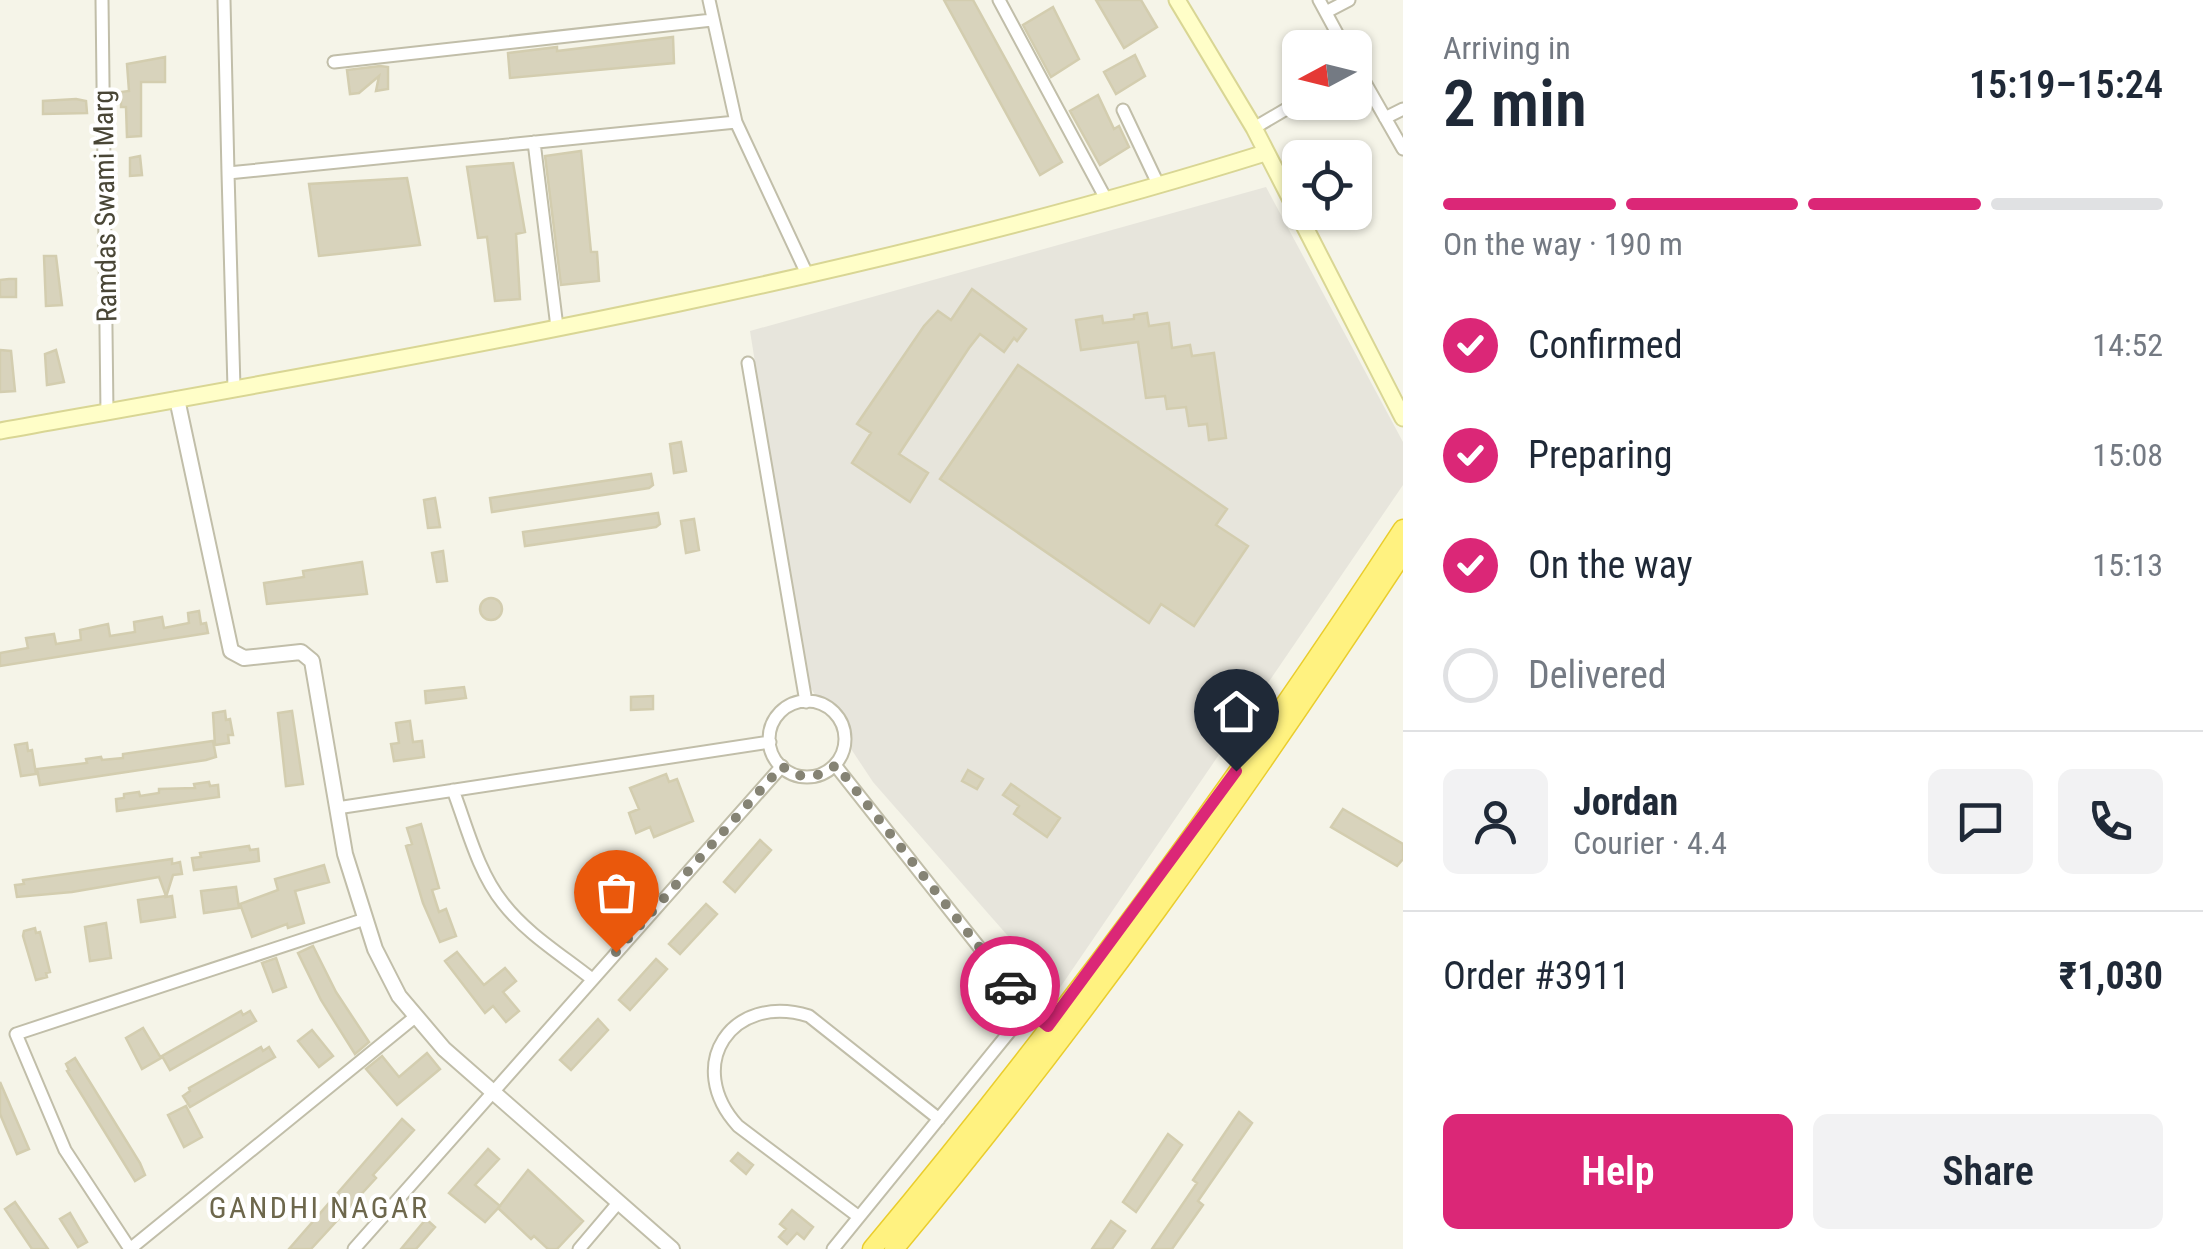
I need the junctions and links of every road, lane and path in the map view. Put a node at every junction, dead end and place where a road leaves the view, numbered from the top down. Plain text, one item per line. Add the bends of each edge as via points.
1 (102, 0) edge
2 (224, 0) edge
3 (709, 0) edge
4 (999, 0) edge
5 (1176, 0) edge
6 (1319, 0) edge
7 (1350, 0) edge
8 (1326, 12) junction
9 (712, 20) junction
10 (1336, 30) edge
11 (334, 62) dead end
12 (1372, 96) edge
13 (1403, 109) edge
14 (1123, 110) dead end
15 (1282, 112) edge
16 (1385, 118) junction
17 (736, 122) junction
18 (1254, 128) junction
19 (534, 142) junction
20 (1403, 150) edge
21 (1265, 152) junction
22 (228, 173) junction
23 (1159, 186) junction
24 (1106, 199) junction
25 (807, 274) junction
26 (557, 326) junction
27 (748, 363) dead end
28 (234, 388) junction
29 (177, 399) junction
30 (107, 412) junction
31 (1403, 418) edge
32 (0, 431) edge
33 (1403, 529) edge
34 (1403, 553) edge
35 (806, 702) junction
36 (770, 742) junction
37 (836, 765) junction
38 (782, 766) junction
39 (454, 790) junction
40 (337, 808) junction
41 (366, 919) junction
42 (592, 978) junction
43 (1028, 1010) junction
44 (415, 1016) junction
45 (1048, 1026) junction
46 (490, 1093) junction
47 (939, 1119) junction
48 (618, 1203) junction
49 (859, 1217) junction
50 (130, 1249) edge
51 (354, 1249) edge
52 (579, 1249) edge
53 (672, 1249) edge
54 (833, 1249) edge
55 (872, 1249) edge
56 (894, 1249) edge

1 - 30 street, Ramdas Swami Marg
2 - 22 street
3 - 9 street
4 - 24 street
5 - 18 main road
6 - 8 street
7 - 8 street
8 - 10 street
9 - 11 street
9 - 17 street
12 - 16 street
13 - 16 street
14 - 23 street
15 - 18 street
16 - 20 street
17 - 19 street
17 - 25 street
18 - 21 main road
19 - 22 street
19 - 26 street
21 - 23 main road
21 - 31 main road
22 - 28 street
23 - 24 main road
24 - 25 main road
25 - 26 main road
26 - 28 main road
27 - 35 street
28 - 29 main road
29 - 30 main road
29 - 40 street via 231,651 244,658 301,652 312,661
30 - 32 main road
33 - 45 highway via 1166,870
34 - 56 highway via 1142,930
35 - 36 street via 776,717
35 - 37 street via 828,708 841,722 845,740
36 - 38 street
36 - 39 street
37 - 38 street via 812,777
37 - 43 street
38 - 42 street
39 - 40 street
39 - 42 street via 501,901
40 - 41 street
41 - 44 street via 384,970
41 - 50 street via 16,1034 65,1150
42 - 46 street
43 - 45 street
43 - 47 street
44 - 46 street
44 - 50 street
45 - 55 highway
46 - 48 street
46 - 51 street
47 - 49 street
47 - 49 street via 808,1016 771,1010 734,1027 714,1070 725,1112
48 - 52 street
48 - 53 street
49 - 54 street

